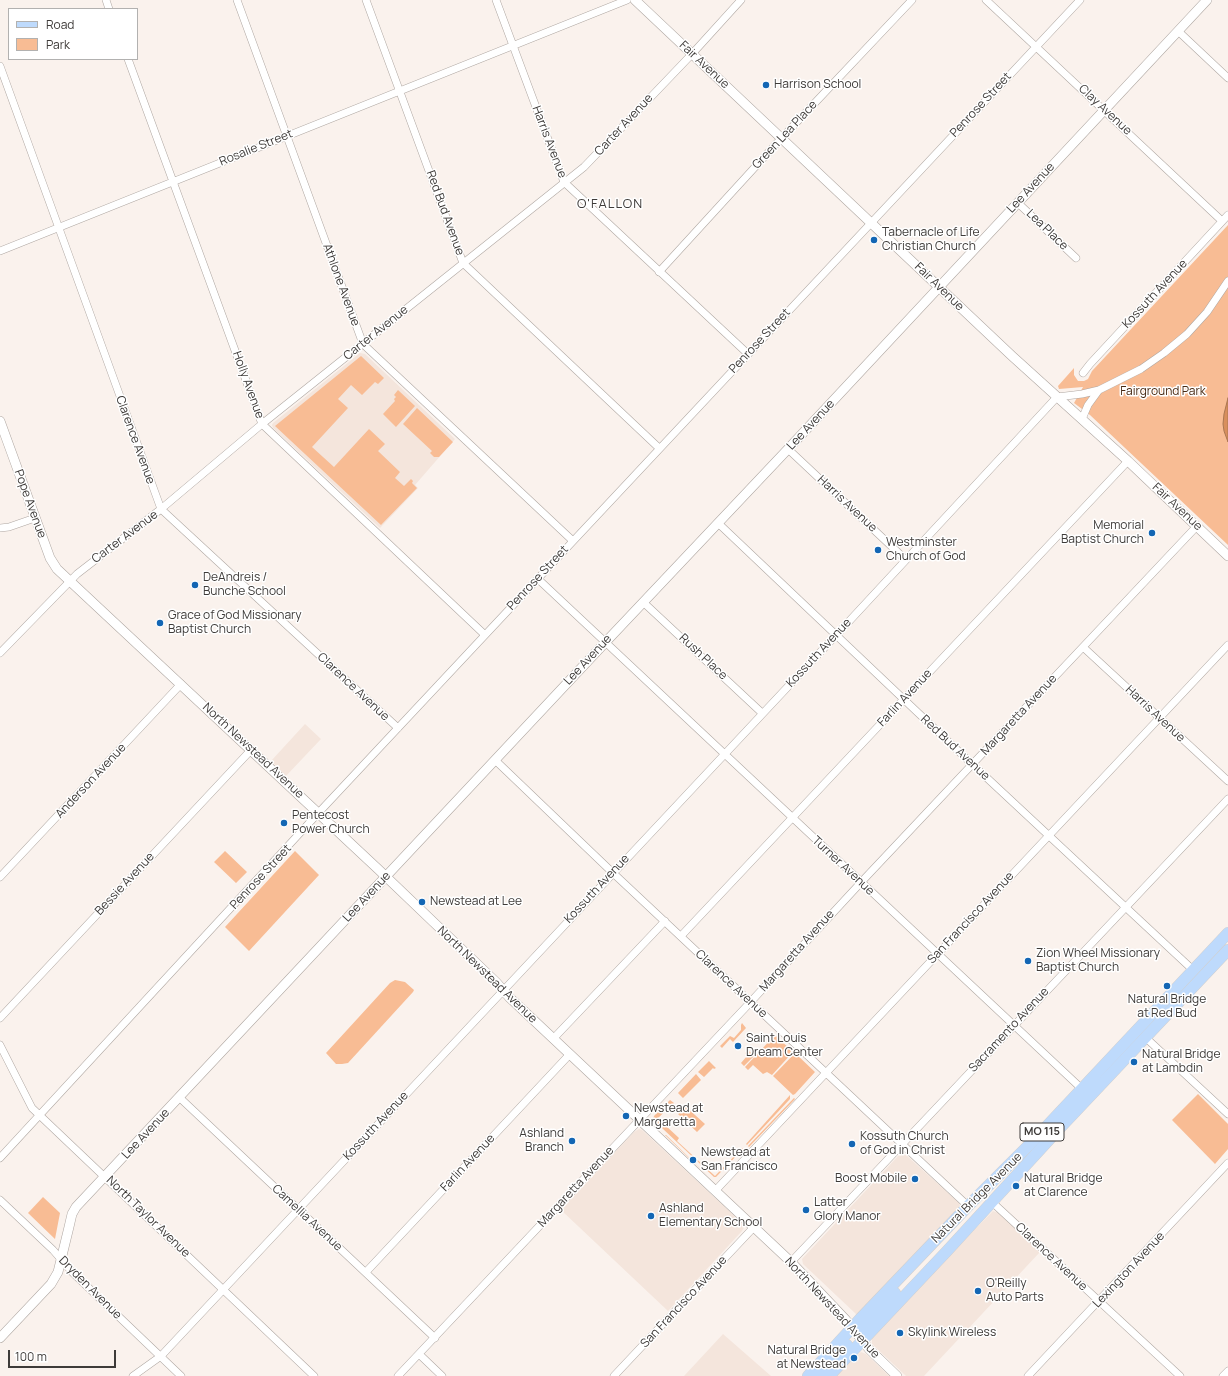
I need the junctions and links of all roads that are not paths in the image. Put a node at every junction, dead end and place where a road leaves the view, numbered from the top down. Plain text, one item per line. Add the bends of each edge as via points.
1 (237, 0) edge
2 (366, 0) edge
3 (496, 0) edge
4 (627, 0) edge
5 (635, 0) edge
6 (741, 0) edge
7 (912, 0) edge
8 (986, 0) edge
9 (1080, 0) edge
10 (1207, 0) edge
11 (1178, 31) junction
12 (512, 46) junction
13 (1036, 47) junction
14 (692, 54) junction
15 (128, 60) edge
16 (0, 66) edge
17 (1228, 78) edge
18 (400, 92) junction
19 (1104, 110) junction
20 (286, 136) junction
21 (782, 138) junction
22 (173, 181) junction
23 (564, 182) junction
24 (1018, 203) junction
25 (1228, 215) edge
26 (1222, 221) junction
27 (870, 222) junction
28 (59, 228) junction
29 (0, 251) edge
30 (1076, 258) dead end
31 (463, 263) junction
32 (659, 272) junction
33 (1228, 281) edge
34 (939, 287) junction
35 (363, 344) junction
36 (748, 354) junction
37 (1082, 373) dead end
38 (1099, 390) junction
39 (1057, 397) junction
40 (1082, 419) junction
41 (0, 421) edge
42 (262, 424) junction
43 (659, 448) junction
44 (788, 449) junction
45 (1128, 461) junction
46 (161, 510) junction
47 (35, 518) junction
48 (718, 523) junction
49 (1197, 526) junction
50 (0, 528) edge
51 (573, 541) junction
52 (1228, 556) edge
53 (905, 559) junction
54 (538, 579) junction
55 (70, 580) junction
56 (643, 602) junction
57 (836, 634) junction
58 (485, 635) junction
59 (605, 642) junction
60 (1228, 645) edge
61 (1083, 647) junction
62 (0, 653) edge
63 (181, 684) junction
64 (904, 700) junction
65 (762, 712) junction
66 (1159, 717) junction
67 (398, 728) junction
68 (251, 750) junction
69 (724, 754) junction
70 (495, 760) junction
71 (972, 764) junction
72 (1228, 781) edge
73 (1228, 799) edge
74 (318, 813) junction
75 (792, 818) junction
76 (1049, 835) junction
77 (613, 873) junction
78 (0, 877) edge
79 (386, 877) junction
80 (860, 882) junction
81 (1125, 906) junction
82 (665, 921) junction
83 (1228, 933) edge
84 (681, 936) junction
85 (1228, 950) edge
86 (937, 954) junction
87 (1193, 970) junction
88 (503, 991) junction
89 (751, 1002) junction
90 (0, 1018) edge
91 (1014, 1026) junction
92 (1145, 1037) junction
93 (553, 1039) junction
94 (0, 1045) edge
95 (570, 1054) junction
96 (826, 1072) junction
97 (1082, 1089) junction
98 (180, 1098) junction
99 (1228, 1114) edge
100 (39, 1115) junction
101 (640, 1120) junction
102 (903, 1144) junction
103 (0, 1158) edge
104 (1228, 1163) edge
105 (106, 1177) junction
106 (715, 1191) junction
107 (0, 1200) edge
108 (992, 1202) junction
109 (968, 1206) junction
110 (298, 1210) junction
111 (754, 1227) junction
112 (62, 1260) junction
113 (916, 1261) junction
114 (791, 1262) junction
115 (366, 1272) junction
116 (222, 1289) junction
117 (1099, 1301) junction
118 (853, 1328) junction
119 (0, 1338) edge
120 (434, 1338) junction
121 (862, 1341) junction
122 (419, 1354) junction
123 (160, 1356) junction
124 (1228, 1371) edge
125 (133, 1376) edge
126 (181, 1376) edge
127 (314, 1376) edge
128 (398, 1376) edge
129 (442, 1376) edge
130 (614, 1376) edge
131 (808, 1376) edge
132 (820, 1376) edge
133 (829, 1376) edge
134 (897, 1376) edge
135 (1028, 1376) edge
136 (1180, 1376) edge
137 (1223, 1376) edge

1 - 20 street, Athlone Avenue
2 - 18 street, Red Bud Avenue
3 - 12 street, Harris Avenue
4 - 12 street, Rosalie Street
5 - 14 street, Fair Avenue
6 - 14 street, Carter Avenue
7 - 21 street, Green Lea Place
8 - 13 street, Clay Avenue
9 - 13 street, Penrose Street
10 - 11 street, Lee Avenue
11 - 17 street
11 - 19 street, Lee Avenue
12 - 18 street, Rosalie Street
12 - 23 street, Harris Avenue
13 - 19 street, Clay Avenue
13 - 27 street, Penrose Street
14 - 21 street, Fair Avenue
14 - 23 street, Carter Avenue via 592,159
15 - 22 street, Holly Avenue
16 - 28 street, Clarence Avenue
18 - 20 street, Rosalie Street
18 - 31 street, Red Bud Avenue
19 - 24 street, Lee Avenue
19 - 26 street, Clay Avenue
20 - 22 street, Rosalie Street
20 - 35 street, Athlone Avenue
21 - 27 street, Fair Avenue
21 - 32 street, Green Lea Place
22 - 28 street, Rosalie Street
22 - 42 street, Holly Avenue
23 - 31 street, Carter Avenue
23 - 32 street, Harris Avenue
24 - 30 street, Lea Place
24 - 34 street, Lee Avenue
25 - 26 street, Kossuth Avenue
26 - 37 street, Kossuth Avenue
27 - 34 street, Fair Avenue
27 - 36 street, Penrose Street
28 - 29 street, Rosalie Street
28 - 46 street, Clarence Avenue
31 - 35 street, Carter Avenue
31 - 43 street, Red Bud Avenue
32 - 36 street, Harris Avenue
33 - 38 street via 1207,312 1187,334 1141,369
34 - 39 street, Fair Avenue
34 - 44 street, Lee Avenue
35 - 42 street, Carter Avenue
35 - 51 street, Athlone Avenue
36 - 43 street, Penrose Street
38 - 39 street
38 - 40 street
39 - 40 street, Fair Avenue
39 - 53 street, Kossuth Avenue
40 - 45 street, Fair Avenue
41 - 47 street, Pope Avenue
42 - 46 street, Carter Avenue
42 - 58 street, Holly Avenue
43 - 51 street, Penrose Street
44 - 48 street, Lee Avenue
44 - 53 street, Harris Avenue
45 - 49 street, Fair Avenue
45 - 64 street, Farlin Avenue
46 - 55 street, Carter Avenue
46 - 67 street, Clarence Avenue
47 - 50 street
47 - 55 street, Pope Avenue via 52,562
48 - 56 street, Lee Avenue
48 - 57 street, Red Bud Avenue
49 - 52 street, Fair Avenue
49 - 61 street, Margaretta Avenue
51 - 54 street, Penrose Street
53 - 57 street, Kossuth Avenue
54 - 58 street, Penrose Street
54 - 59 street
55 - 62 street, Carter Avenue
55 - 63 street, North Newstead Avenue
56 - 59 street, Lee Avenue
56 - 65 street, Rush Place
57 - 64 street, Red Bud Avenue
57 - 65 street, Kossuth Avenue
58 - 67 street, Penrose Street
59 - 69 street, Turner Avenue
59 - 70 street, Lee Avenue
60 - 66 street, San Francisco Avenue
61 - 66 street, Harris Avenue
61 - 71 street, Margaretta Avenue
63 - 68 street, North Newstead Avenue
63 - 78 street, Anderson Avenue
64 - 71 street, Red Bud Avenue
64 - 75 street, Farlin Avenue
65 - 69 street, Kossuth Avenue
66 - 72 street, Harris Avenue
66 - 76 street, San Francisco Avenue
67 - 74 street, Penrose Street
68 - 74 street, North Newstead Avenue
68 - 90 street, Bessie Avenue
69 - 75 street, Turner Avenue
69 - 77 street, Kossuth Avenue
70 - 77 street, Clarence Avenue
70 - 79 street, Lee Avenue
71 - 76 street, Red Bud Avenue
71 - 80 street, Margaretta Avenue
73 - 81 street, Sacramento Avenue
74 - 79 street, North Newstead Avenue
74 - 100 street, Penrose Street
75 - 80 street, Turner Avenue
75 - 84 street, Farlin Avenue
76 - 81 street, Red Bud Avenue
76 - 86 street, San Francisco Avenue
77 - 82 street, Clarence Avenue
77 - 88 street, Kossuth Avenue
79 - 88 street, North Newstead Avenue
79 - 98 street, Lee Avenue
80 - 86 street, Turner Avenue
80 - 89 street, Margaretta Avenue
81 - 87 street, Red Bud Avenue
81 - 91 street, Sacramento Avenue
82 - 84 street, Clarence Avenue
82 - 93 street
83 - 87 main road, Natural Bridge Avenue / MO 115
84 - 89 street, Clarence Avenue
85 - 92 main road, Natural Bridge Avenue
86 - 91 street, Turner Avenue
86 - 96 street, San Francisco Avenue
87 - 97 main road, Natural Bridge Avenue / MO 115
88 - 93 street, North Newstead Avenue
88 - 110 street, Kossuth Avenue
89 - 96 street, Clarence Avenue
89 - 101 street, Margaretta Avenue
91 - 97 street, Turner Avenue
91 - 102 street, Sacramento Avenue
92 - 99 street
92 - 108 main road, Natural Bridge Avenue
93 - 95 street, North Newstead Avenue
94 - 100 street, North Taylor Avenue via 32,1108
95 - 101 street, North Newstead Avenue
95 - 115 street, Farlin Avenue
96 - 102 street, Clarence Avenue
96 - 106 street, San Francisco Avenue
97 - 109 main road, Natural Bridge Avenue / MO 115
98 - 105 street, Lee Avenue
98 - 110 street, Camellia Avenue
100 - 103 street, Penrose Street
100 - 105 street, North Taylor Avenue
101 - 106 street, North Newstead Avenue
101 - 120 street, Margaretta Avenue
102 - 109 street, Clarence Avenue
102 - 114 street, Sacramento Avenue
104 - 117 street, Lexington Avenue
105 - 112 street, Lee Avenue via 72,1214
105 - 116 street, North Taylor Avenue
106 - 111 street, North Newstead Avenue
107 - 112 street, Dryden Avenue
108 - 117 street, Clarence Avenue
108 - 121 main road, Natural Bridge Avenue
109 - 113 main road, Natural Bridge Avenue / MO 115
110 - 115 street, Camellia Avenue
110 - 116 street, Kossuth Avenue
111 - 114 street, North Newstead Avenue
111 - 130 street, San Francisco Avenue
112 - 119 street, Lee Avenue via 51,1284
112 - 123 street, Dryden Avenue
113 - 118 main road, Natural Bridge Avenue / MO 115
113 - 121 main road via 898,1290 867,1326 862,1334
114 - 118 street, North Newstead Avenue
115 - 120 street, Camellia Avenue
116 - 123 street, Kossuth Avenue
116 - 127 street, North Taylor Avenue
117 - 135 street, Lexington Avenue
117 - 136 street, Clarence Avenue
118 - 121 street, North Newstead Avenue
118 - 131 main road, Natural Bridge Avenue
118 - 132 main road via 851,1339
120 - 122 street, Margaretta Avenue
121 - 133 main road, Natural Bridge Avenue
121 - 134 street, North Newstead Avenue
122 - 128 street, Margaretta Avenue
122 - 129 street
123 - 125 street, Kossuth Avenue
123 - 126 street, Dryden Avenue
124 - 137 street

